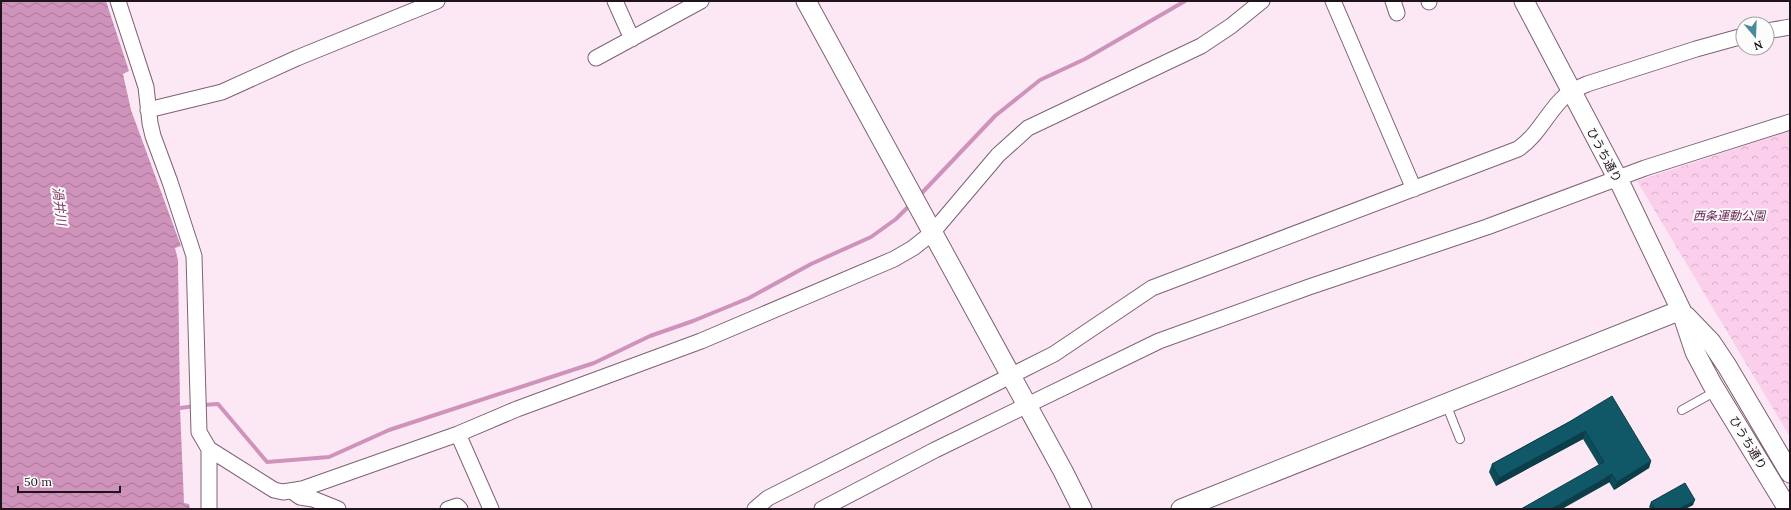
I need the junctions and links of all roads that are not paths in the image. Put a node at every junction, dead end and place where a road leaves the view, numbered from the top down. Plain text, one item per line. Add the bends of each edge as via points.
1 (118, 1) edge
2 (437, 1) edge
3 (615, 1) edge
4 (701, 1) edge
5 (806, 1) edge
6 (1262, 1) edge
7 (1333, 1) edge
8 (1524, 1) edge
9 (403, 7) edge
10 (1790, 27) edge
11 (1775, 30) edge
12 (632, 38) junction
13 (1735, 38) edge
14 (596, 58) dead end
15 (1571, 91) junction
16 (148, 110) junction
17 (1790, 122) edge
18 (1617, 178) junction
19 (1414, 189) junction
20 (932, 233) junction
21 (1681, 310) junction
22 (1010, 376) junction
23 (1716, 390) junction
24 (1446, 404) junction
25 (1027, 406) junction
26 (1682, 410) dead end
27 (458, 434) junction
28 (1460, 439) dead end
29 (209, 449) junction
30 (1790, 473) edge
31 (293, 492) junction
32 (209, 509) edge
33 (338, 509) edge
34 (448, 509) edge
35 (460, 509) edge
36 (491, 509) edge
37 (755, 509) edge
38 (822, 509) edge
39 (1082, 509) edge
40 (1181, 509) edge
41 (1788, 509) edge

1 - 16 street via 146,87
2 - 9 street
3 - 12 street
4 - 12 street
5 - 20 street
6 - 20 street via 1201,46 1028,128 998,155
7 - 19 street
8 - 15 street, ひうち通り
9 - 16 street via 222,92
10 - 11 street
12 - 14 street
13 - 15 street via 1605,77
15 - 18 street, ひうち通り
15 - 19 street via 1528,142 1518,149
16 - 29 street via 153,136 194,256 199,432
17 - 18 street
18 - 21 street, ひうち通り
18 - 25 street via 1158,342
19 - 22 street via 1152,288 1054,354
20 - 22 street
20 - 27 street via 913,248 872,269 701,341 517,409
21 - 23 street, ひうち通り via 1695,352
21 - 24 street
21 - 30 street, ひうち通り via 1711,342
22 - 25 street
22 - 37 street via 768,498
23 - 26 lane
23 - 41 street, ひうち通り
24 - 28 lane
24 - 40 street
25 - 38 street
25 - 39 street
27 - 31 street
27 - 36 street
29 - 31 street via 274,490
29 - 32 street
31 - 33 street via 300,497 313,499
34 - 35 street via 457,506

